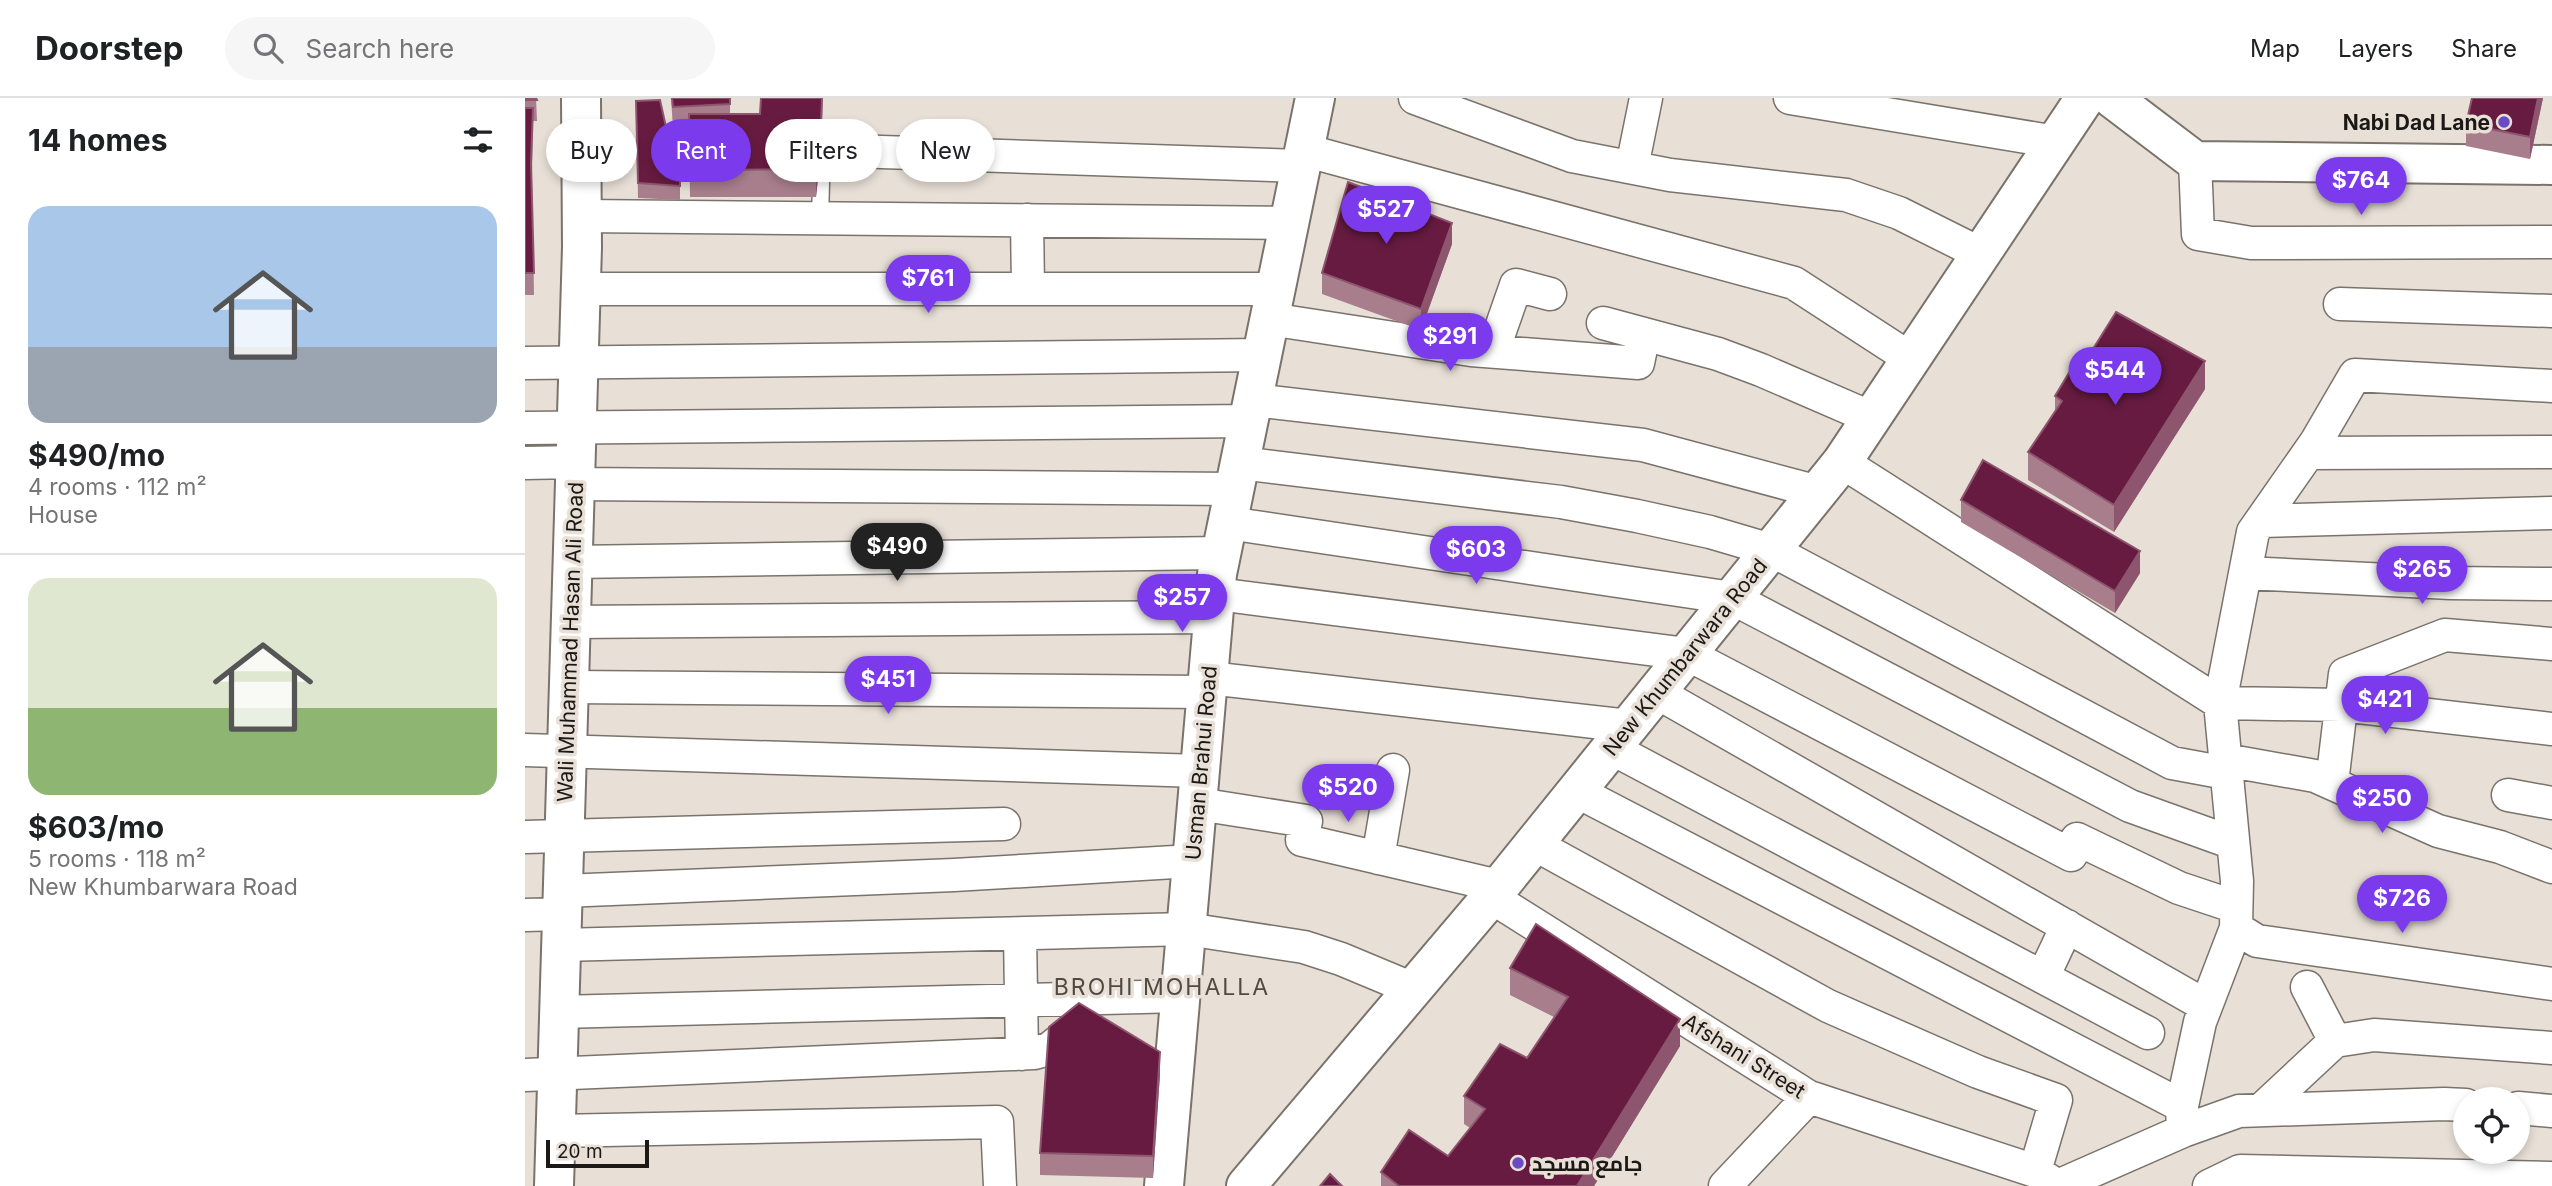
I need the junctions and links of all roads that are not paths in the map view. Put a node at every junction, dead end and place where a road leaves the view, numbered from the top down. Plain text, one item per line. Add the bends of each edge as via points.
1 (581, 98) edge
2 (1315, 98) edge
3 (1415, 98) edge
4 (1646, 98) edge
5 (1790, 98) edge
6 (2085, 98) edge
7 (2112, 98) edge
8 (882, 140) edge
9 (2056, 142) junction
10 (1303, 158) junction
11 (2196, 161) junction
12 (2552, 165) edge
13 (1632, 167) junction
14 (821, 182) edge
15 (582, 216) junction
16 (820, 219) junction
17 (1027, 220) junction
18 (1289, 223) junction
19 (2552, 242) edge
20 (1980, 254) junction
21 (1028, 288) junction
22 (581, 289) junction
23 (1550, 294) dead end
24 (2340, 304) dead end
25 (2552, 311) edge
26 (1269, 321) junction
27 (1604, 323) dead end
28 (1644, 334) junction
29 (1493, 351) junction
30 (1911, 359) junction
31 (579, 361) junction
32 (525, 363) edge
33 (2552, 386) edge
34 (1251, 411) junction
35 (1872, 418) junction
36 (525, 428) edge
37 (2552, 452) edge
38 (2309, 453) junction
39 (576, 458) junction
40 (1842, 462) junction
41 (525, 463) edge
42 (1818, 492) junction
43 (1231, 507) junction
44 (2552, 513) edge
45 (2262, 521) junction
46 (1771, 550) junction
47 (572, 562) junction
48 (2245, 573) junction
49 (2451, 583) junction
50 (2552, 584) edge
51 (1732, 598) junction
52 (1215, 606) junction
53 (571, 622) junction
54 (2445, 635) junction
55 (2552, 644) edge
56 (1687, 654) junction
57 (1208, 685) junction
58 (569, 687) junction
59 (1656, 692) junction
60 (2220, 703) junction
61 (2341, 705) junction
62 (2552, 729) edge
63 (1620, 737) junction
64 (525, 750) edge
65 (567, 751) junction
66 (2226, 767) junction
67 (1394, 770) dead end
68 (2332, 783) junction
69 (1199, 788) junction
70 (1576, 791) junction
71 (2508, 795) dead end
72 (2552, 803) edge
73 (1004, 824) dead end
74 (953, 826) junction
75 (565, 835) junction
76 (525, 836) edge
77 (2233, 843) junction
78 (1534, 844) junction
79 (1378, 858) junction
80 (1192, 861) junction
81 (2552, 867) edge
82 (954, 875) junction
83 (1495, 892) junction
84 (553, 916) edge
85 (2236, 918) junction
86 (2067, 926) junction
87 (1187, 929) junction
88 (1020, 933) junction
89 (2043, 977) junction
90 (2552, 984) edge
91 (2308, 987) dead end
92 (1413, 989) junction
93 (1181, 996) junction
94 (1079, 999) junction
95 (1022, 1000) junction
96 (2206, 1006) junction
97 (559, 1012) junction
98 (2148, 1033) dead end
99 (2335, 1041) junction
100 (2552, 1048) edge
101 (1022, 1054) junction
102 (541, 1074) edge
103 (1809, 1097) junction
104 (2453, 1104) edge
105 (2530, 1109) edge
106 (2261, 1110) junction
107 (2552, 1111) edge
108 (2183, 1118) junction
109 (556, 1131) junction
110 (2552, 1178) edge
111 (2289, 1179) edge
112 (2414, 1180) edge
113 (2050, 1181) edge
114 (554, 1186) edge
115 (1000, 1186) edge
116 (1164, 1186) edge
117 (1246, 1186) edge
118 (1725, 1186) edge
119 (2209, 1186) edge

1 - 15 street, Wali Muhammad Hasan Ali Road
2 - 10 street, Usman Brahui Road
3 - 13 street via 1572,156
4 - 13 street
5 - 9 street
6 - 9 street, New Khumbarwara Road
7 - 11 street
8 - 10 street
9 - 20 street, New Khumbarwara Road
10 - 18 street, Usman Brahui Road
10 - 30 street via 1794,283
11 - 12 street
11 - 19 street via 2198,234 2251,243
13 - 20 street via 1846,195 1899,214
14 - 16 lane
15 - 16 street
15 - 22 street, Wali Muhammad Hasan Ali Road
16 - 17 street
17 - 18 street
17 - 21 street
18 - 26 street, Usman Brahui Road
20 - 30 street, New Khumbarwara Road
21 - 22 street
21 - 26 street
22 - 31 street, Wali Muhammad Hasan Ali Road
23 - 29 street via 1516,285
24 - 25 street
26 - 29 street
26 - 31 street
26 - 34 street, Usman Brahui Road
27 - 28 street
28 - 29 street via 1638,363
28 - 35 street via 1751,366
30 - 35 street, New Khumbarwara Road
31 - 32 street
31 - 39 street, Wali Muhammad Hasan Ali Road
33 - 38 street via 2355,375
34 - 39 street
34 - 42 street via 1643,445
34 - 43 street, Usman Brahui Road
35 - 40 street, New Khumbarwara Road
36 - 39 street
37 - 38 street
38 - 45 street
39 - 41 street
39 - 43 street
39 - 47 street, Wali Muhammad Hasan Ali Road
40 - 42 street, New Khumbarwara Road
40 - 60 street
42 - 46 street, New Khumbarwara Road
43 - 46 street via 1561,502
43 - 47 street
43 - 51 street
43 - 52 street, Usman Brahui Road
44 - 45 street
45 - 48 street via 2253,532
46 - 51 street, New Khumbarwara Road
46 - 66 street via 2172,763
47 - 53 street, Wali Muhammad Hasan Ali Road
48 - 49 street
48 - 60 street
49 - 50 street
49 - 54 street
51 - 56 street, New Khumbarwara Road
51 - 77 street via 2130,806
52 - 53 street
52 - 56 street
52 - 57 street, Usman Brahui Road
53 - 58 street, Wali Muhammad Hasan Ali Road
54 - 55 street
54 - 61 street via 2345,674
56 - 59 street, New Khumbarwara Road
56 - 85 street via 2071,855 2077,839
57 - 58 street
57 - 63 street
57 - 69 street, Usman Brahui Road
58 - 65 street, Wali Muhammad Hasan Ali Road
59 - 63 street, New Khumbarwara Road
59 - 86 street
60 - 61 street
60 - 66 street
61 - 62 street
61 - 68 street
63 - 70 street, New Khumbarwara Road
63 - 89 street
64 - 65 street
65 - 69 street
65 - 75 street, Wali Muhammad Hasan Ali Road
66 - 68 street via 2315,776
66 - 77 street
67 - 79 street
68 - 81 street via 2438,831
69 - 79 street, Afshani Street via 1306,821 1302,840
69 - 80 street, Usman Brahui Road
70 - 78 street, New Khumbarwara Road
70 - 108 street
71 - 72 street
73 - 74 street
74 - 75 street
74 - 82 street
75 - 76 street
75 - 84 street, Wali Muhammad Hasan Ali Road
77 - 85 street
78 - 83 street, New Khumbarwara Road
78 - 113 street via 1828,1006 1978,1073 2056,1100
79 - 83 street, Afshani Street
80 - 82 street
80 - 87 street, Usman Brahui Road
82 - 84 street
83 - 92 street, New Khumbarwara Road
83 - 103 street, Afshani Street
84 - 88 street
84 - 97 street, Wali Muhammad Hasan Ali Road
85 - 90 street via 2257,941
85 - 96 street
86 - 89 street
86 - 96 street
87 - 88 street
87 - 92 street via 1304,947
87 - 93 street, Usman Brahui Road
88 - 95 street
89 - 98 street
91 - 99 street
92 - 117 street, New Khumbarwara Road
93 - 94 street
93 - 116 street, Usman Brahui Road
94 - 95 street
94 - 101 street via 1079,1025 1049,1049
95 - 97 street
95 - 101 street
96 - 108 street
97 - 102 street, Wali Muhammad Hasan Ali Road
99 - 100 street via 2374,1035
99 - 106 street
101 - 102 street
102 - 109 street, Wali Muhammad Hasan Ali Road
103 - 113 street, Afshani Street
103 - 118 street
104 - 106 street
105 - 107 street
106 - 108 street
108 - 113 street
109 - 114 street, Wali Muhammad Hasan Ali Road
109 - 115 street via 997,1122
110 - 112 street
111 - 112 street
111 - 119 street via 2240,1171

